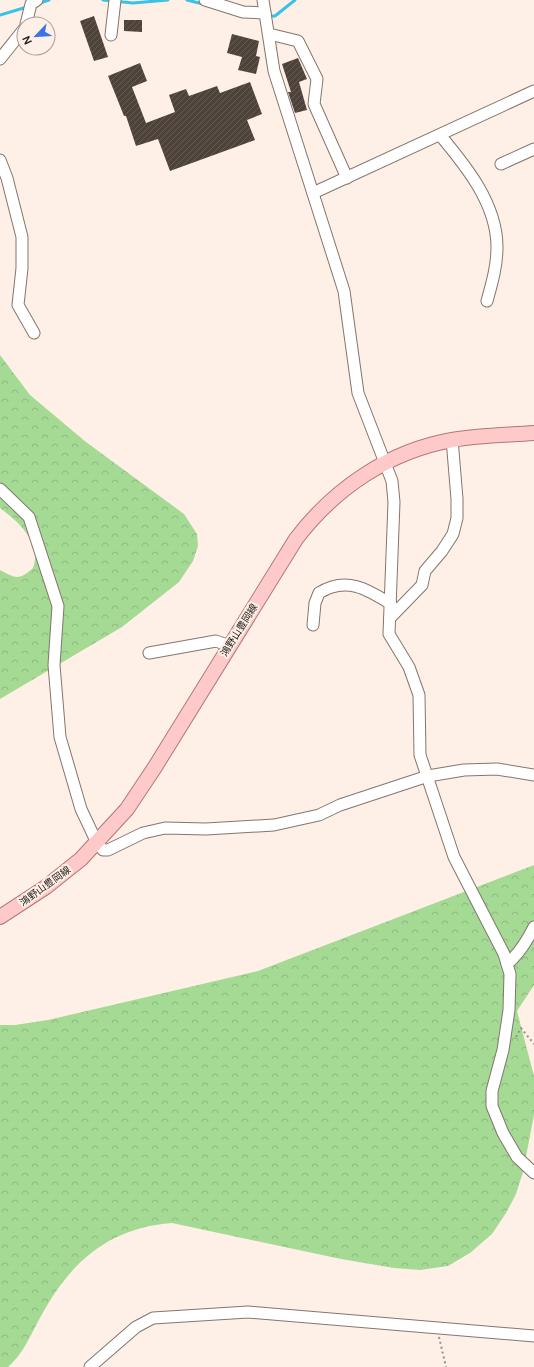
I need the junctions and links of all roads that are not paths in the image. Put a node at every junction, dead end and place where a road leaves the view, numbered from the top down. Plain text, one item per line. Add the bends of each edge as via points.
1 (37, 0) edge
2 (115, 0) edge
3 (205, 0) edge
4 (263, 0) edge
5 (266, 13) junction
6 (28, 16) edge
7 (269, 34) junction
8 (111, 35) dead end
9 (16, 39) edge
10 (0, 59) edge
11 (534, 91) edge
12 (440, 135) junction
13 (534, 149) edge
14 (0, 160) edge
15 (501, 164) dead end
16 (346, 178) junction
17 (313, 193) junction
18 (487, 301) dead end
19 (34, 333) dead end
20 (534, 433) edge
21 (452, 440) junction
22 (386, 462) junction
23 (0, 489) edge
24 (391, 604) junction
25 (390, 618) junction
26 (313, 625) dead end
27 (230, 646) junction
28 (148, 653) dead end
29 (534, 775) edge
30 (428, 776) junction
31 (97, 843) junction
32 (0, 917) edge
33 (534, 927) edge
34 (507, 964) junction
35 (534, 1173) edge
36 (534, 1336) edge
37 (90, 1367) edge

1 - 6 street via 31,4
2 - 8 street
3 - 5 street via 243,12
4 - 5 street
5 - 7 street
7 - 16 street via 298,41 317,79 314,104
7 - 17 street via 274,71
9 - 10 street
11 - 12 street
12 - 16 street
12 - 18 street via 477,185 494,227 497,246 495,270
13 - 15 street
14 - 19 street via 22,237 18,305
16 - 17 street
17 - 22 street via 344,291 358,393
20 - 21 main road, 鴻野山豊岡線
21 - 22 main road, 鴻野山豊岡線
21 - 25 street via 457,499 453,534 425,571 422,585
22 - 24 street via 392,481 394,502
22 - 27 main road, 鴻野山豊岡線 via 336,495 309,523 296,539
23 - 31 street via 30,518 58,606 54,665 60,737 81,809
24 - 25 street
24 - 26 street via 368,590 338,584 319,593 315,603
25 - 30 street via 389,634 409,667 419,695 420,755
27 - 28 street via 216,641
27 - 31 main road, 鴻野山豊岡線 via 127,809
29 - 30 street via 497,769 464,770
30 - 31 street via 340,805 319,815 274,825 206,829 164,828 143,833 108,850 103,850
30 - 34 street via 454,856
31 - 32 main road, 鴻野山豊岡線 via 60,877
33 - 34 street via 521,949
34 - 35 street via 511,983 509,1010 503,1050 492,1091 492,1106 503,1133 517,1157
36 - 37 street via 248,1312 153,1318 136,1327

